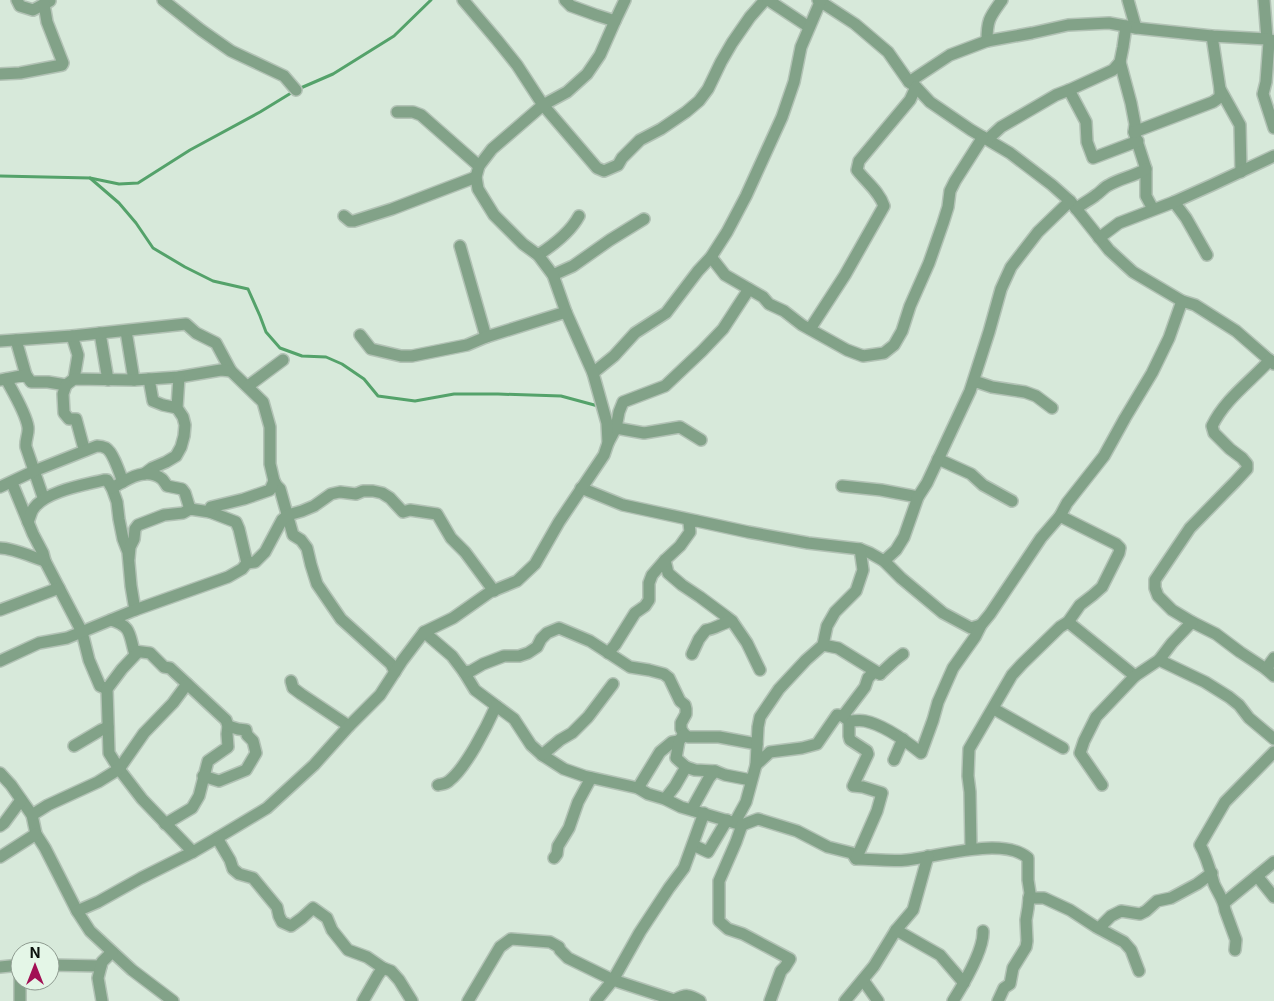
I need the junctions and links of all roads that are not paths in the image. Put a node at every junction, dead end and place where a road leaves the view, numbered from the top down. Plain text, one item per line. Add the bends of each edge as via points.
1 (17, 0) edge
2 (163, 0) edge
3 (463, 0) edge
4 (565, 0) edge
5 (626, 0) edge
6 (767, 0) edge
7 (819, 0) edge
8 (1002, 0) edge
9 (1128, 0) edge
10 (1264, 0) edge
11 (48, 2) edge
12 (615, 21) junction
13 (809, 27) junction
14 (1131, 27) junction
15 (1212, 36) junction
16 (1270, 40) edge
17 (987, 41) junction
18 (1120, 62) junction
19 (0, 74) edge
20 (912, 85) junction
21 (1220, 89) junction
22 (296, 90) dead end
23 (1069, 90) junction
24 (543, 104) junction
25 (397, 112) dead end
26 (1274, 128) edge
27 (1136, 136) junction
28 (986, 138) junction
29 (1274, 156) edge
30 (1146, 169) junction
31 (478, 171) junction
32 (1241, 172) junction
33 (1174, 202) junction
34 (1073, 205) junction
35 (1153, 209) junction
36 (344, 216) dead end
37 (579, 216) dead end
38 (644, 219) dead end
39 (1099, 238) junction
40 (460, 246) dead end
41 (1207, 255) dead end
42 (538, 256) junction
43 (711, 257) junction
44 (553, 275) junction
45 (749, 289) junction
46 (1182, 301) junction
47 (566, 312) junction
48 (810, 329) junction
49 (126, 331) junction
50 (100, 333) junction
51 (360, 335) dead end
52 (72, 336) junction
53 (486, 337) junction
54 (16, 340) junction
55 (0, 341) edge
56 (283, 360) dead end
57 (1272, 362) edge
58 (231, 371) junction
59 (593, 373) junction
60 (26, 375) junction
61 (179, 377) junction
62 (3, 379) edge
63 (149, 379) junction
64 (108, 380) junction
65 (134, 380) junction
66 (70, 382) junction
67 (974, 382) junction
68 (248, 386) junction
69 (177, 408) junction
70 (1052, 408) dead end
71 (616, 428) junction
72 (701, 440) dead end
73 (608, 443) junction
74 (86, 450) junction
75 (938, 459) junction
76 (34, 471) junction
77 (144, 474) junction
78 (274, 481) junction
79 (123, 482) junction
80 (12, 483) junction
81 (842, 486) dead end
82 (0, 487) edge
83 (112, 488) junction
84 (582, 488) junction
85 (918, 497) junction
86 (44, 498) junction
87 (1012, 502) dead end
88 (190, 509) junction
89 (210, 512) junction
90 (288, 515) junction
91 (1060, 516) junction
92 (696, 520) junction
93 (28, 522) junction
94 (0, 548) edge
95 (860, 549) junction
96 (129, 558) junction
97 (664, 560) junction
98 (45, 561) junction
99 (884, 561) junction
100 (247, 563) junction
101 (60, 588) junction
102 (494, 590) junction
103 (0, 610) edge
104 (135, 610) junction
105 (112, 620) junction
106 (732, 621) junction
107 (1068, 622) junction
108 (1192, 622) junction
109 (980, 625) junction
110 (82, 632) junction
111 (424, 632) junction
112 (823, 645) junction
113 (138, 652) junction
114 (608, 653) junction
115 (692, 654) dead end
116 (903, 654) dead end
117 (1274, 658) edge
118 (1159, 660) junction
119 (0, 661) edge
120 (760, 670) dead end
121 (395, 672) junction
122 (464, 672) junction
123 (1270, 672) edge
124 (880, 674) junction
125 (1135, 676) junction
126 (291, 681) dead end
127 (187, 684) junction
128 (613, 684) dead end
129 (107, 689) junction
130 (496, 706) junction
131 (994, 709) junction
132 (846, 719) junction
133 (228, 726) junction
134 (349, 726) junction
135 (108, 728) junction
136 (681, 737) junction
137 (903, 738) junction
138 (1274, 739) edge
139 (757, 744) junction
140 (74, 746) dead end
141 (1063, 748) dead end
142 (1274, 752) edge
143 (542, 756) junction
144 (894, 760) dead end
145 (756, 765) junction
146 (686, 766) junction
147 (119, 769) junction
148 (715, 771) junction
149 (0, 773) edge
150 (203, 776) junction
151 (591, 778) junction
152 (751, 780) junction
153 (438, 785) dead end
154 (1102, 785) dead end
155 (638, 788) junction
156 (665, 799) junction
157 (21, 800) junction
158 (698, 812) junction
159 (32, 815) junction
160 (735, 822) junction
161 (166, 824) junction
162 (0, 826) edge
163 (36, 834) junction
164 (218, 838) junction
165 (693, 844) junction
166 (971, 849) junction
167 (193, 852) junction
168 (928, 856) junction
169 (0, 857) edge
170 (554, 858) dead end
171 (856, 859) junction
172 (1274, 862) edge
173 (1212, 873) junction
174 (1257, 876) junction
175 (1274, 897) edge
176 (1029, 898) junction
177 (1224, 903) junction
178 (76, 911) junction
179 (1099, 928) junction
180 (896, 930) junction
181 (984, 932) dead end
182 (1235, 950) dead end
183 (112, 952) junction
184 (60, 965) edge
185 (101, 966) junction
186 (383, 968) junction
187 (1139, 971) dead end
188 (613, 980) junction
189 (863, 980) junction
190 (964, 983) junction
191 (102, 1001) edge
192 (173, 1001) edge
193 (363, 1001) edge
194 (412, 1001) edge
195 (468, 1001) edge
196 (596, 1001) edge
197 (700, 1001) edge
198 (770, 1001) edge
199 (845, 1001) edge
200 (878, 1001) edge
201 (954, 1001) edge
202 (998, 1001) edge

1 - 11 street via 20,6 33,10
2 - 22 street via 231,51 284,76
3 - 24 street via 517,65
4 - 12 street via 571,6
5 - 12 street
6 - 13 street
6 - 24 street via 750,17 699,101 640,140 618,165 604,171 597,168
7 - 13 street
7 - 20 street via 888,52
8 - 17 street via 990,16
9 - 14 street
10 - 16 street
11 - 19 street via 47,22 62,65
12 - 24 street via 600,55 587,74 567,92
13 - 43 street via 782,117 746,196
14 - 15 street
14 - 17 street via 1109,23 1068,25
14 - 18 street
15 - 16 street
15 - 21 street
16 - 26 street via 1263,94
17 - 20 street via 950,56
18 - 23 street via 1113,70
18 - 27 street
20 - 28 street via 930,102
20 - 48 street via 910,100 859,161 858,170 881,196 884,206
21 - 27 street via 1220,97 1213,102
21 - 32 street via 1240,125
23 - 27 street via 1086,122 1087,142 1093,158
23 - 28 street
24 - 31 street via 492,149
25 - 31 street via 421,115
27 - 30 street
28 - 34 street via 1010,152
28 - 48 street via 950,191 943,223 894,345 884,353 864,356
29 - 32 street
30 - 34 street via 1107,185 1097,194
30 - 35 street via 1146,196
31 - 36 street via 392,209 354,221
31 - 42 street via 478,188 494,215
32 - 33 street
33 - 35 street
33 - 41 street
34 - 39 street
34 - 67 street via 1038,232 1011,267 1001,289
35 - 39 street via 1119,222
37 - 42 street via 575,225
38 - 44 street
39 - 46 street via 1133,272
40 - 53 street
42 - 44 street
43 - 45 street via 725,275
43 - 59 street via 666,313 635,333
44 - 47 street
45 - 48 street
45 - 71 street via 723,329 665,386 623,402
46 - 57 street via 1195,305 1236,331
46 - 91 street via 1170,338 1152,373 1104,456
47 - 53 street
47 - 59 street
49 - 50 street
49 - 58 street via 186,324 196,333 216,342
49 - 65 street
50 - 52 street
50 - 64 street
51 - 53 street via 371,349 400,356 467,345
52 - 54 street
52 - 66 street via 78,355
54 - 55 street
54 - 60 street
56 - 68 street
57 - 108 street via 1234,394 1212,426 1214,433 1247,464 1246,469 1190,528 1155,580 1158,596 1172,610
58 - 61 street
58 - 68 street
59 - 73 street via 607,423
60 - 62 street
60 - 66 street via 31,382
61 - 63 street
61 - 69 street
62 - 76 street via 26,419 28,436 25,442
63 - 65 street
63 - 69 street via 153,400
64 - 65 street
64 - 66 street
66 - 74 street via 63,394 64,413 69,419 76,419
67 - 70 street via 1025,392
67 - 75 street
68 - 78 street via 263,402 270,427 270,464
69 - 77 street via 185,425 181,447 176,456
71 - 72 street via 644,433 680,427
71 - 73 street
73 - 84 street via 604,455
74 - 76 street
74 - 79 street via 105,447
75 - 85 street
75 - 87 street via 971,474
76 - 80 street
76 - 86 street
77 - 79 street
77 - 88 street via 162,479 167,486 182,489
78 - 89 street via 270,490 211,508
78 - 90 street via 280,489
79 - 83 street
80 - 82 street
80 - 93 street
81 - 85 street
83 - 86 street via 104,480
83 - 96 street via 118,502 121,533
84 - 92 street via 623,505
84 - 102 street via 535,564 517,581
85 - 99 street via 904,538
86 - 93 street via 34,508
88 - 89 street
88 - 96 street via 138,525
89 - 100 street via 236,522
90 - 100 street via 265,552 255,562
90 - 102 street via 314,506 331,494 382,493 403,512 437,514 451,538
90 - 121 street via 293,534 307,548 318,584 335,611 391,664
91 - 107 street via 1120,548 1102,587 1080,604
91 - 109 street
92 - 95 street via 808,543
92 - 97 street via 689,523 690,532 680,546
93 - 98 street
94 - 98 street
95 - 99 street
95 - 112 street via 863,570 856,591 834,612
96 - 104 street
97 - 106 street via 668,573
97 - 114 street via 649,583 649,600 635,613
98 - 101 street
99 - 109 street via 943,613 971,628
100 - 104 street via 228,577
101 - 103 street
101 - 110 street
102 - 111 street via 453,618
104 - 105 street
105 - 110 street
105 - 113 street via 126,626 134,651
106 - 115 street via 706,630
106 - 120 street
107 - 125 street
107 - 131 street via 1012,675
108 - 118 street
108 - 123 street via 1216,634
109 - 137 street via 953,668 920,752
110 - 119 street via 39,643
110 - 129 street via 100,686
111 - 121 street
111 - 122 street via 452,656
112 - 124 street via 838,648
112 - 139 street via 779,688 760,717
113 - 127 street via 150,653
113 - 129 street
114 - 122 street via 560,628 547,633 528,653 504,656
114 - 136 street via 630,667 657,672 669,678 686,709
116 - 124 street
117 - 123 street
118 - 125 street
118 - 138 street via 1229,697
121 - 134 street via 380,695
122 - 130 street via 475,690
124 - 132 street via 874,672 868,678
125 - 154 street via 1096,717 1080,753
126 - 134 street via 293,688
127 - 133 street via 226,720
127 - 147 street
128 - 143 street via 588,717
129 - 135 street
130 - 143 street via 514,719
130 - 153 street via 464,764 449,781
131 - 141 street
131 - 166 street via 970,749
132 - 137 street via 864,720
132 - 145 street via 836,715 817,744 770,752
132 - 171 street via 850,740 868,754 853,786 882,793 878,811
133 - 150 street via 228,747 208,761
133 - 150 street via 246,730 256,753 246,770 219,781
134 - 164 street via 314,765 267,808
135 - 140 street
135 - 147 street via 109,753
136 - 139 street via 719,737
136 - 146 street via 676,758
136 - 155 street via 660,752
137 - 144 street
139 - 145 street
142 - 173 street via 1224,802 1200,845
143 - 151 street via 564,769
145 - 152 street
146 - 148 street
146 - 156 street
147 - 159 street
147 - 161 street
148 - 152 street
148 - 158 street via 694,807
149 - 157 street
150 - 161 street via 199,796 192,808
151 - 155 street
151 - 170 street
152 - 160 street via 746,802
155 - 156 street
156 - 158 street
157 - 159 street
157 - 162 street
158 - 160 street
158 - 165 street
159 - 163 street
160 - 165 street via 708,852
160 - 171 street via 758,819 797,831 828,847 852,853
160 - 198 street via 719,880 719,921 790,959 781,971
161 - 167 street
163 - 169 street
163 - 178 street
164 - 167 street
164 - 186 street via 233,870 253,878 278,907 282,922 291,926 313,908 327,918 348,950
165 - 188 street via 684,868 635,940
166 - 168 street
166 - 176 street via 1011,849 1028,858
167 - 178 street
168 - 171 street via 905,860
168 - 180 street via 913,910
172 - 174 street
173 - 177 street
173 - 179 street via 1171,898 1157,901 1140,914 1121,911
174 - 175 street
174 - 177 street
176 - 179 street via 1044,898
176 - 202 street via 1026,948 1013,968 1010,984 1004,988
177 - 182 street via 1236,940
178 - 183 street via 90,931
179 - 187 street via 1124,942 1131,950
180 - 189 street
180 - 190 street via 940,955
181 - 190 street
183 - 185 street
183 - 192 street
184 - 185 street
185 - 191 street via 98,978
186 - 193 street
186 - 194 street via 391,971
188 - 195 street via 568,958 550,942 511,939 500,947
188 - 196 street
188 - 197 street via 674,1000 692,995
189 - 199 street
189 - 200 street
190 - 201 street

